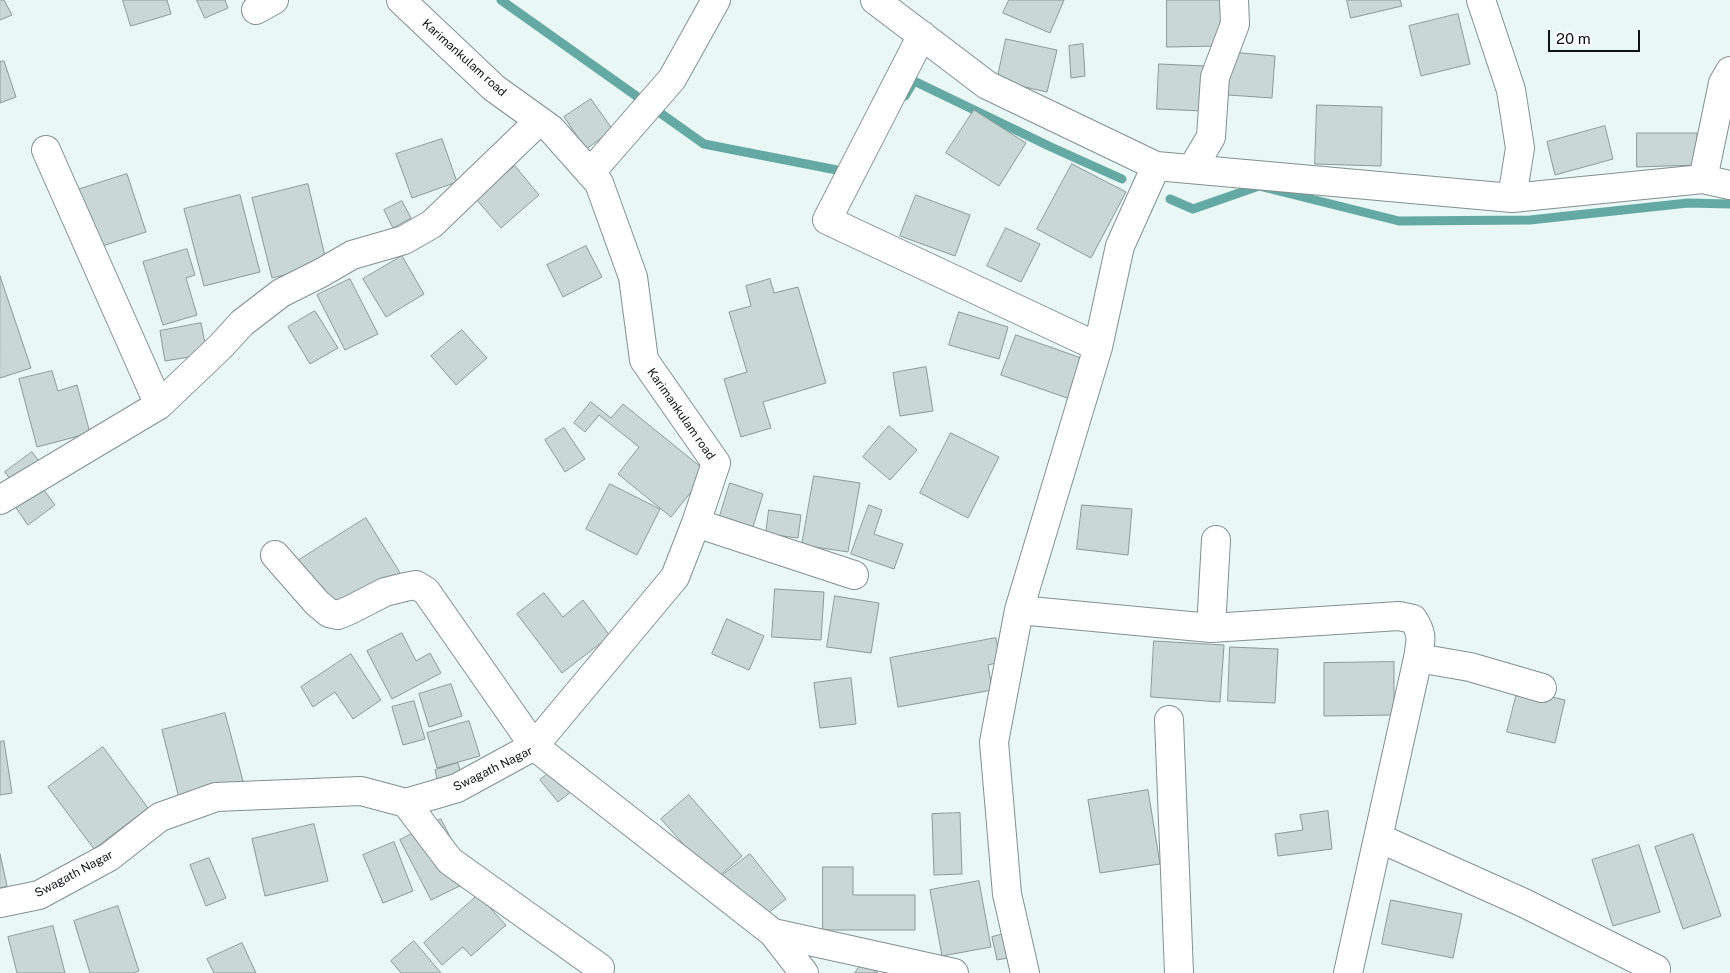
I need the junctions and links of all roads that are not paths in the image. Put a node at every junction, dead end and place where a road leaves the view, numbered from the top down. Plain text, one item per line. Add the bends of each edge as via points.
1 (401, 0) edge
2 (716, 0) edge
3 (875, 0) edge
4 (1234, 0) edge
5 (1481, 0) edge
6 (904, 8) edge
7 (922, 35) junction
8 (1730, 71) edge
9 (540, 121) junction
10 (46, 150) dead end
11 (1156, 166) junction
12 (1192, 169) junction
13 (590, 173) junction
14 (1703, 179) junction
15 (1730, 185) edge
16 (1512, 198) junction
17 (1098, 347) junction
18 (159, 404) junction
19 (3, 490) edge
20 (696, 523) junction
21 (1216, 540) dead end
22 (275, 555) dead end
23 (854, 575) dead end
24 (1019, 610) junction
25 (1211, 628) junction
26 (1418, 658) junction
27 (1542, 688) dead end
28 (1168, 720) dead end
29 (534, 746) junction
30 (406, 803) junction
31 (1379, 838) junction
32 (0, 903) edge
33 (773, 933) junction
34 (600, 968) dead end
35 (1656, 969) dead end
36 (804, 973) edge
37 (954, 973) edge
38 (1025, 973) edge
39 (1179, 973) edge
40 (1348, 973) edge

1 - 9 street, Karimankulam road via 494,88
2 - 13 street via 672,79
3 - 6 street
4 - 12 street via 1235,24 1215,77 1210,137
5 - 16 street via 1512,90 1520,148
6 - 7 street
7 - 11 street via 987,85
7 - 17 street via 827,220
8 - 14 street via 1723,83
9 - 13 street, Karimankulam road
9 - 18 street via 432,224 404,240 352,255 281,293 242,323
10 - 18 street
11 - 12 street
11 - 17 street via 1120,246
12 - 16 street
13 - 20 street, Karimankulam road via 599,183 633,277 644,360 716,464
14 - 15 street
14 - 16 street
17 - 24 street
18 - 19 street
20 - 23 street
20 - 29 street, Karimankulam road via 675,578
21 - 25 street
22 - 29 street via 329,613 338,615 385,592 405,587 416,585 426,591
24 - 25 street
24 - 38 street via 994,742 1007,894
25 - 26 street via 1408,617 1413,619 1420,632
26 - 27 street via 1470,667
26 - 31 street
28 - 39 street
29 - 30 street, Swagath Nagar via 457,788
29 - 33 street, Swagath Nagar
30 - 32 street, Swagath Nagar via 361,791 216,797 160,817 109,857 39,895
30 - 34 street via 450,861
31 - 35 street via 1524,903
31 - 40 street
33 - 36 street, Swagath Nagar
33 - 37 street, Swagath Nagar

